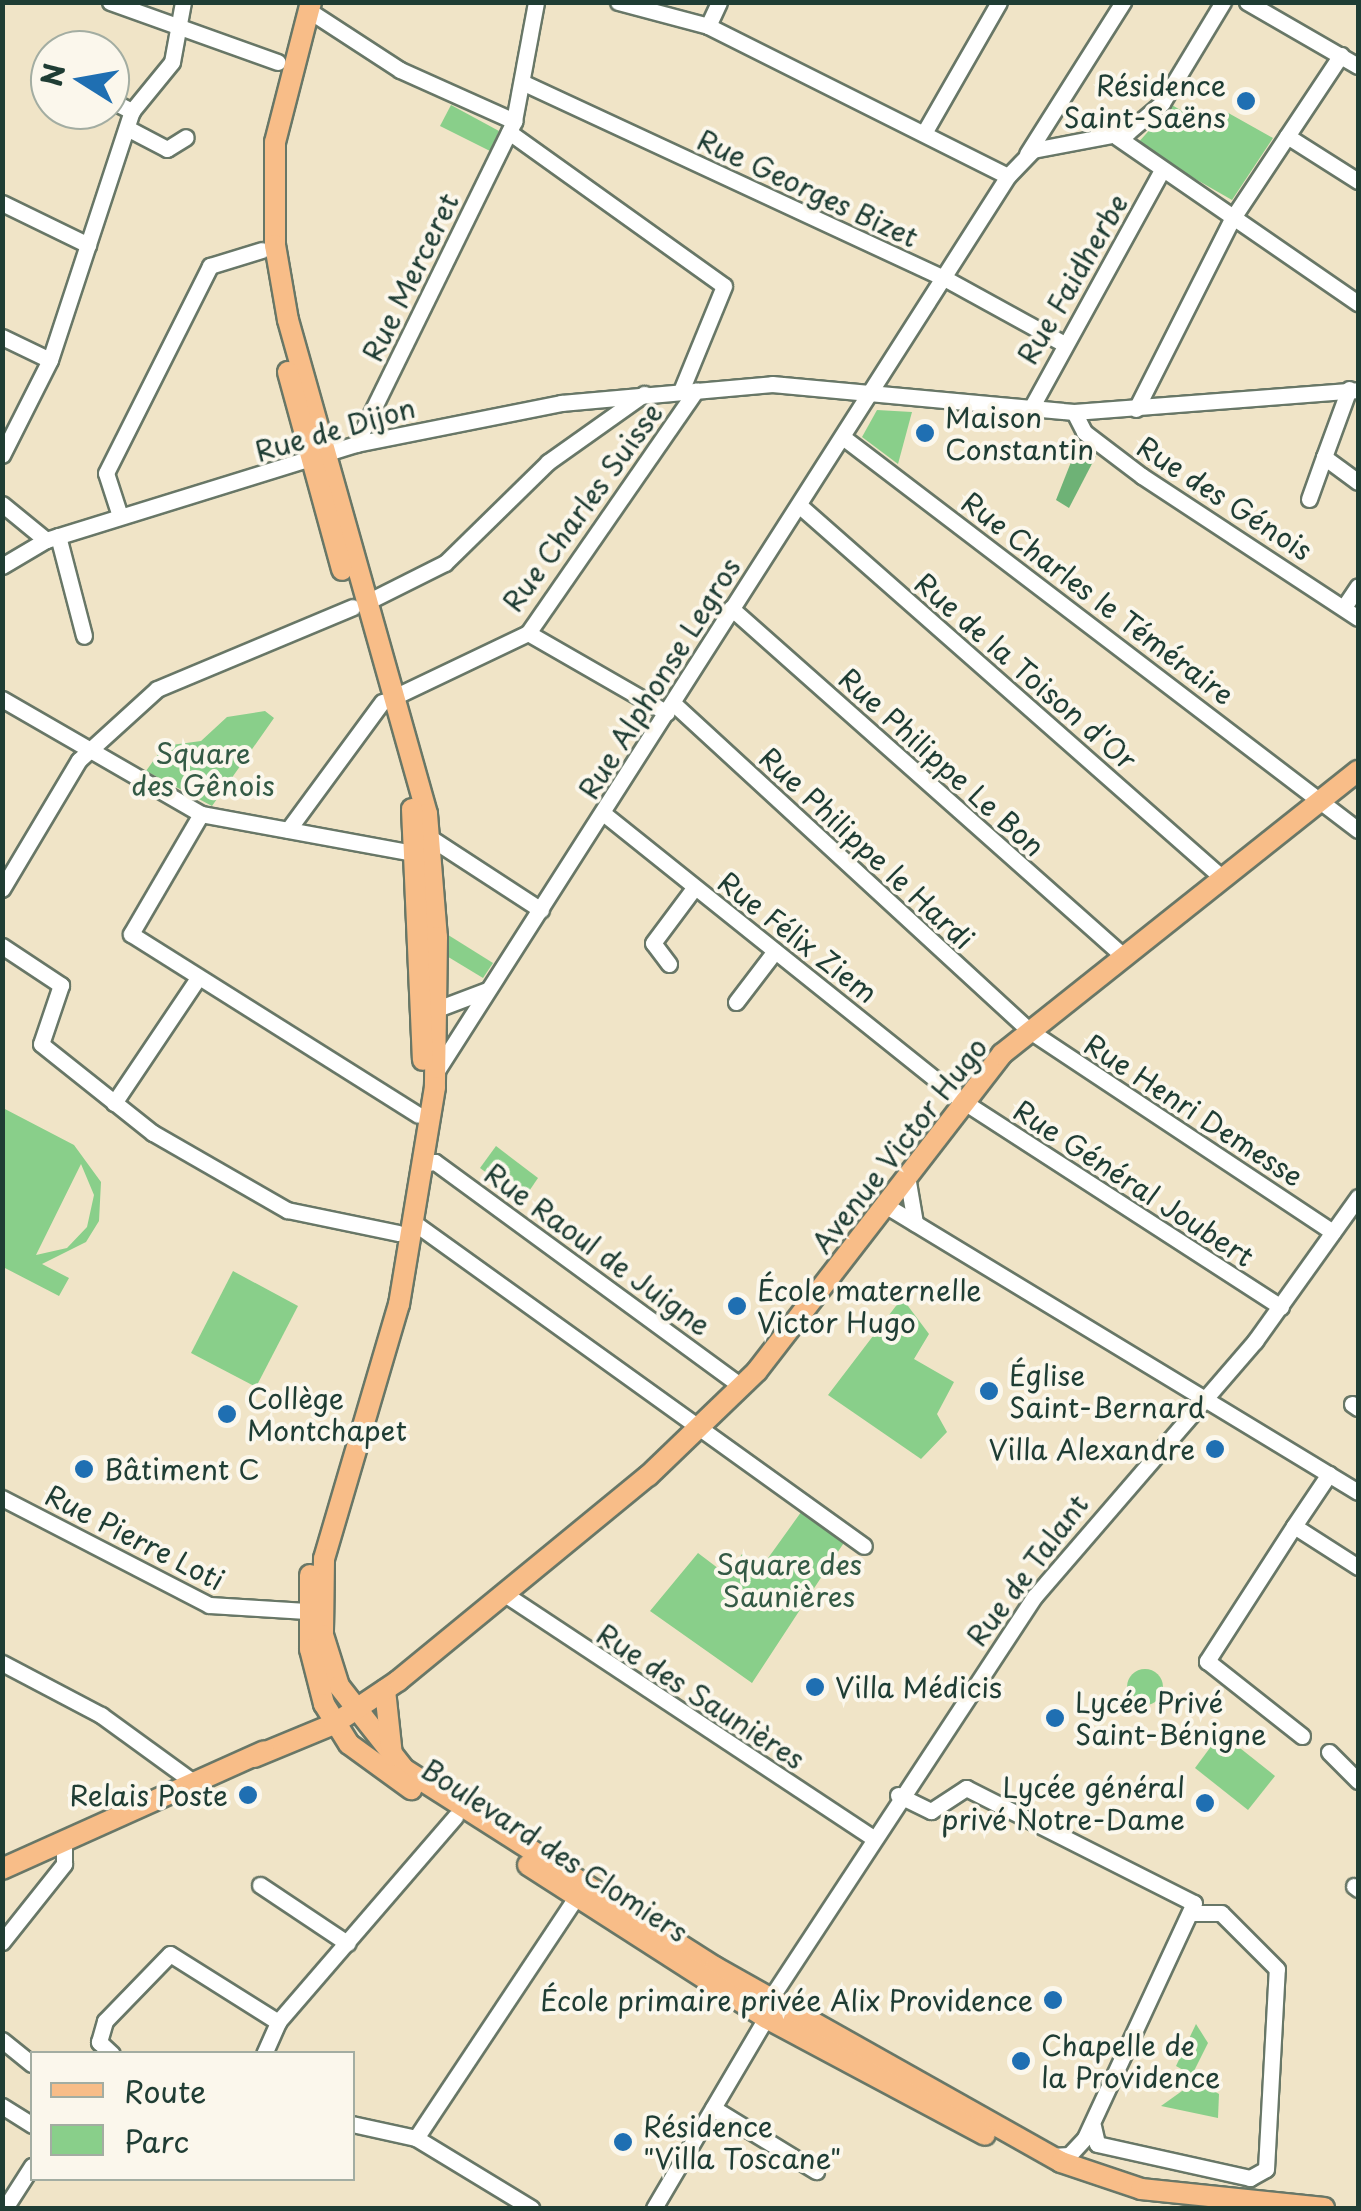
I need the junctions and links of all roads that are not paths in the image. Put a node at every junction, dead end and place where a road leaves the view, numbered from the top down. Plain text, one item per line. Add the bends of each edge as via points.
1 (110, 2) edge
2 (182, 2) edge
3 (536, 2) edge
4 (618, 2) edge
5 (718, 2) edge
6 (999, 2) edge
7 (1122, 2) edge
8 (1223, 2) edge
9 (1247, 2) edge
10 (306, 5) edge
11 (708, 26) junction
12 (182, 31) junction
13 (1341, 55) junction
14 (278, 62) junction
15 (1358, 66) edge
16 (526, 84) junction
17 (132, 111) joint
18 (130, 117) edge
19 (511, 126) junction
20 (125, 130) edge
21 (130, 130) edge
22 (924, 133) junction
23 (1117, 136) junction
24 (1287, 136) junction
25 (186, 137) dead end
26 (1027, 154) junction
27 (1160, 174) junction
28 (1008, 176) junction
29 (1358, 181) edge
30 (2, 203) edge
31 (1232, 219) junction
32 (88, 245) junction
33 (262, 250) junction
34 (940, 276) junction
35 (1358, 303) edge
36 (2, 337) edge
37 (1064, 344) junction
38 (50, 360) junction
39 (1354, 389) edge
40 (688, 391) junction
41 (644, 394) junction
42 (868, 400) junction
43 (1136, 409) junction
44 (1030, 410) junction
45 (1074, 412) junction
46 (844, 438) junction
47 (356, 444) junction
48 (2, 455) edge
49 (1324, 457) junction
50 (317, 458) junction
51 (1358, 482) edge
52 (1309, 498) dead end
53 (2, 504) edge
54 (800, 506) junction
55 (120, 516) junction
56 (52, 538) junction
57 (2, 566) edge
58 (1358, 586) edge
59 (359, 605) junction
60 (1344, 607) junction
61 (732, 608) junction
62 (1358, 618) edge
63 (528, 633) junction
64 (84, 636) dead end
65 (2, 699) edge
66 (388, 699) junction
67 (670, 708) junction
68 (89, 750) junction
69 (1358, 771) edge
70 (1321, 800) junction
71 (603, 813) junction
72 (201, 814) junction
73 (288, 830) junction
74 (1358, 830) edge
75 (425, 846) junction
76 (1218, 874) junction
77 (694, 888) junction
78 (2, 889) edge
79 (420, 900) junction
80 (541, 910) junction
81 (2, 946) edge
82 (775, 950) junction
83 (1120, 952) junction
84 (670, 964) dead end
85 (437, 973) junction
86 (198, 978) junction
87 (736, 1002) dead end
88 (472, 1006) junction
89 (438, 1009) junction
90 (1027, 1030) junction
91 (423, 1038) junction
92 (436, 1072) junction
93 (961, 1100) junction
94 (114, 1103) junction
95 (418, 1115) junction
96 (422, 1164) junction
97 (906, 1176) junction
98 (885, 1205) junction
99 (1356, 1205) edge
100 (915, 1223) junction
101 (406, 1228) junction
102 (1333, 1232) junction
103 (1282, 1308) junction
104 (741, 1386) junction
105 (1200, 1399) junction
106 (697, 1431) junction
107 (1329, 1474) junction
108 (1358, 1492) edge
109 (2, 1498) edge
110 (1294, 1526) junction
111 (864, 1546) dead end
112 (1358, 1567) edge
113 (506, 1595) junction
114 (308, 1621) junction
115 (425, 1657) junction
116 (2, 1662) edge
117 (384, 1690) junction
118 (342, 1712) junction
119 (1302, 1736) dead end
120 (1328, 1752) dead end
121 (398, 1763) junction
122 (1358, 1781) edge
123 (200, 1787) junction
124 (898, 1795) junction
125 (455, 1817) junction
126 (870, 1836) junction
127 (64, 1845) junction
128 (2, 1869) edge
129 (260, 1885) dead end
130 (576, 1897) junction
131 (1193, 1913) junction
132 (2, 1942) edge
133 (347, 1942) junction
134 (768, 2008) junction
135 (278, 2022) junction
136 (2, 2040) edge
137 (108, 2051) edge
138 (265, 2051) edge
139 (30, 2062) edge
140 (2, 2106) edge
141 (713, 2108) junction
142 (1094, 2122) junction
143 (30, 2124) edge
144 (355, 2125) edge
145 (416, 2138) junction
146 (1097, 2144) junction
147 (1050, 2156) junction
148 (30, 2169) edge
149 (816, 2171) dead end
150 (1097, 2177) junction
151 (5, 2208) edge
152 (531, 2208) edge
153 (654, 2208) edge
154 (1241, 2208) edge
155 (1324, 2208) edge

1 - 12 street
2 - 12 street
3 - 16 street, Rue Merceret
4 - 11 street
5 - 11 street
6 - 22 street
7 - 26 street, Rue Alphonse Legros
8 - 23 street via 1162,103
9 - 13 street
10 - 14 main road
10 - 19 street via 400,70
10 - 50 main road via 281,108 272,210
11 - 22 street
12 - 14 street
12 - 17 street via 172,62
13 - 15 street
13 - 24 street
14 - 33 main road via 263,140
16 - 19 street, Rue Merceret
16 - 34 street, Rue Georges Bizet
17 - 18 street
19 - 40 street, Rue Charles Suisse via 724,286
19 - 47 street, Rue Merceret
20 - 32 street
21 - 25 street via 167,149
22 - 28 street
23 - 26 street
23 - 27 street
24 - 29 street
24 - 31 street
26 - 28 street, Rue Alphonse Legros
27 - 31 street
27 - 37 street, Rue Faidherbe
28 - 34 street, Rue Alphonse Legros
30 - 32 street
31 - 35 street
31 - 43 street
32 - 38 street
33 - 50 main road
33 - 55 street via 210,266 106,473
34 - 37 street, Rue Georges Bizet
34 - 42 street, Rue Alphonse Legros
36 - 38 street
37 - 44 street, Rue Faidherbe
38 - 48 street
39 - 43 street, Rue de Dijon
39 - 49 street
40 - 41 street, Rue de Dijon
40 - 42 street, Rue de Dijon via 772,384
40 - 63 street, Rue Charles Suisse
41 - 47 street, Rue de Dijon
41 - 59 street via 548,462 446,564
42 - 44 street, Rue de Dijon
42 - 46 street, Rue Alphonse Legros
43 - 45 street, Rue de Dijon
44 - 45 street, Rue de Dijon
45 - 60 street, Rue des Génois via 1084,432 1142,476
46 - 54 street, Rue Alphonse Legros
46 - 70 street, Rue Charles le Téméraire
47 - 50 street, Rue de Dijon
49 - 51 street
49 - 52 street
50 - 55 street, Rue de Dijon
50 - 59 main road
53 - 56 street
54 - 61 street, Rue Alphonse Legros
54 - 76 street, Rue de la Toison d'Or
55 - 56 street, Rue de Dijon
56 - 57 street, Rue de Dijon
56 - 64 street
58 - 60 street
59 - 66 main road
59 - 68 street via 157,689
60 - 62 street, Rue des Génois
61 - 67 street, Rue Alphonse Legros
61 - 83 street, Rue Philippe Le Bon
63 - 66 street, Rue Charles Suisse
63 - 67 street, Rue Philippe le Hardi
65 - 68 street
66 - 73 street, Rue Charles Suisse
66 - 75 main road
67 - 71 street, Rue Alphonse Legros
67 - 90 street, Rue Philippe le Hardi
68 - 72 street
68 - 78 street
69 - 70 main road, Avenue Victor Hugo
70 - 74 street, Rue Charles le Téméraire
70 - 76 main road, Avenue Victor Hugo
71 - 77 street, Rue Félix Ziem
71 - 80 street, Rue Alphonse Legros
72 - 73 street
72 - 86 street via 130,922 136,941
73 - 75 street
75 - 79 main road
75 - 80 street
75 - 85 main road
76 - 83 main road, Avenue Victor Hugo
77 - 82 street, Rue Félix Ziem
77 - 84 street via 653,943
79 - 89 main road
79 - 91 main road
80 - 88 street, Rue Alphonse Legros via 494,984
81 - 94 street via 61,985 40,1044
82 - 87 street
82 - 93 street, Rue Félix Ziem
83 - 90 main road, Avenue Victor Hugo
85 - 88 street
85 - 89 main road
86 - 94 street
86 - 95 street
88 - 89 street, Rue Alphonse Legros
88 - 92 street, Rue Alphonse Legros
89 - 91 main road
89 - 92 main road
90 - 93 main road, Avenue Victor Hugo
90 - 102 street, Rue Henri Demesse
91 - 95 main road
92 - 96 main road
93 - 97 main road, Avenue Victor Hugo
93 - 103 street, Rue Général Joubert
94 - 101 street via 287,1210
95 - 101 main road
96 - 101 main road
96 - 104 street, Rue Raoul de Juigne via 434,1162
97 - 98 main road, Avenue Victor Hugo
97 - 100 street
98 - 100 street
98 - 104 main road, Avenue Victor Hugo
99 - 102 street, Rue de Talant
100 - 105 street
101 - 106 street
101 - 114 main road via 316,1528
101 - 118 main road via 395,1322 324,1559 323,1635
102 - 103 street, Rue de Talant
103 - 105 street, Rue de Talant
104 - 106 main road, Avenue Victor Hugo
105 - 107 street
105 - 124 street, Rue de Talant via 1035,1596
106 - 111 street
106 - 113 main road, Avenue Victor Hugo
107 - 108 street
107 - 110 street
109 - 114 street, Rue Pierre Loti via 209,1606
110 - 112 street
110 - 119 street via 1207,1661
113 - 115 main road, Avenue Victor Hugo
113 - 126 street, Rue des Saunières
114 - 118 main road
115 - 117 main road, Avenue Victor Hugo
115 - 118 main road, Avenue Victor Hugo
116 - 123 street via 101,1716
117 - 118 main road, Avenue Victor Hugo
117 - 121 main road
118 - 121 main road, Boulevard des Clomiers
118 - 123 main road, Avenue Victor Hugo
118 - 125 main road, Boulevard des Clomiers via 358,1752
120 - 122 street
121 - 134 main road, Boulevard des Clomiers
123 - 127 main road, Avenue Victor Hugo
124 - 126 street, Rue de Talant
124 - 131 street via 930,1811 963,1787 1182,1890
125 - 130 main road, Boulevard des Clomiers
125 - 133 street
126 - 134 street, Rue de Talant
127 - 128 main road, Avenue Victor Hugo
127 - 132 street via 64,1864
129 - 133 street
130 - 134 main road, Boulevard des Clomiers
130 - 145 street
131 - 142 street
131 - 146 street via 1220,1913 1278,1969 1268,2165 1250,2178
133 - 135 street
134 - 141 street, Rue de Talant
134 - 147 main road
134 - 154 main road via 1084,2185 1147,2202
135 - 137 street via 174,1955 106,2021 98,2042
135 - 138 street
136 - 139 street
140 - 143 street
141 - 149 street
141 - 153 street, Rue de Talant
142 - 146 street
142 - 147 street via 1076,2150
144 - 145 street
145 - 152 street
146 - 150 street via 1085,2158
147 - 150 main road
148 - 151 street
150 - 155 main road

